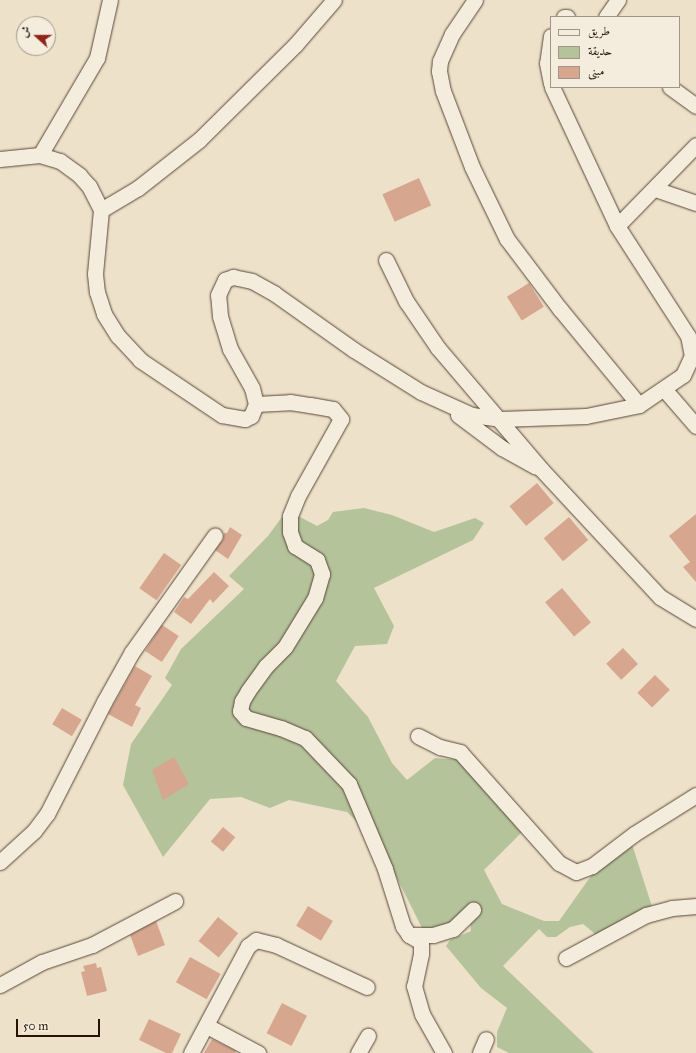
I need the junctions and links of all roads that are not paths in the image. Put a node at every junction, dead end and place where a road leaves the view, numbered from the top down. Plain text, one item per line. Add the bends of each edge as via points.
1 (110, 0) edge
2 (334, 0) edge
3 (475, 0) edge
4 (618, 0) edge
5 (607, 16) edge
6 (550, 43) edge
7 (550, 80) edge
8 (552, 88) edge
9 (671, 88) edge
10 (696, 106) edge
11 (696, 145) edge
12 (40, 155) junction
13 (3, 159) edge
14 (0, 173) edge
15 (655, 189) junction
16 (696, 203) edge
17 (100, 210) junction
18 (617, 226) junction
19 (386, 260) dead end
20 (664, 389) junction
21 (256, 404) junction
22 (445, 404) junction
23 (639, 405) junction
24 (500, 419) junction
25 (696, 426) edge
26 (541, 469) junction
27 (215, 535) dead end
28 (696, 619) edge
29 (418, 736) dead end
30 (696, 795) edge
31 (0, 862) edge
32 (175, 902) dead end
33 (696, 906) edge
34 (473, 910) dead end
35 (409, 935) junction
36 (566, 958) dead end
37 (0, 985) edge
38 (367, 987) dead end
39 (207, 1026) junction
40 (368, 1036) dead end
41 (486, 1039) dead end
42 (191, 1053) edge
43 (258, 1053) edge
44 (358, 1053) edge
45 (444, 1053) edge
46 (480, 1053) edge

1 - 12 street via 97,58
2 - 17 street via 296,44 199,140 138,188
3 - 23 street via 452,34 440,62 439,75 472,167 511,244 560,309
4 - 5 street
6 - 7 street via 547,63
8 - 18 street
9 - 10 street
11 - 15 street
12 - 13 street
12 - 17 street via 60,161 79,174 89,186
13 - 14 street
15 - 16 street
15 - 18 street
17 - 21 street via 97,292 104,314 118,336 151,369 222,415 245,419 251,416
18 - 20 street via 680,321 692,346 689,365 682,375
19 - 24 street via 422,325
20 - 23 street
20 - 25 street
21 - 22 street via 252,388 230,349 220,316 218,294 225,280 233,277 252,281 275,294 354,350
21 - 35 street via 290,402 333,409 341,419 298,496 290,516 290,532 295,546 317,560 322,574 316,598 285,648 266,666 248,691 240,711 246,718 282,728 305,738 349,784 385,869 403,926
22 - 24 street via 472,415
22 - 26 street via 502,448
23 - 24 street via 586,416
24 - 26 street
26 - 28 street via 660,597
27 - 31 street via 132,652 47,814 34,831
29 - 30 street via 440,747 460,752 559,863 576,872 592,866 634,834
32 - 37 street via 92,945 42,962
33 - 36 street via 672,908 646,915
34 - 35 street via 453,929 433,935
35 - 45 street via 421,942 414,986 422,1014
38 - 39 street via 276,945 256,940 248,946
39 - 42 street
39 - 43 street
40 - 44 street
41 - 46 street

